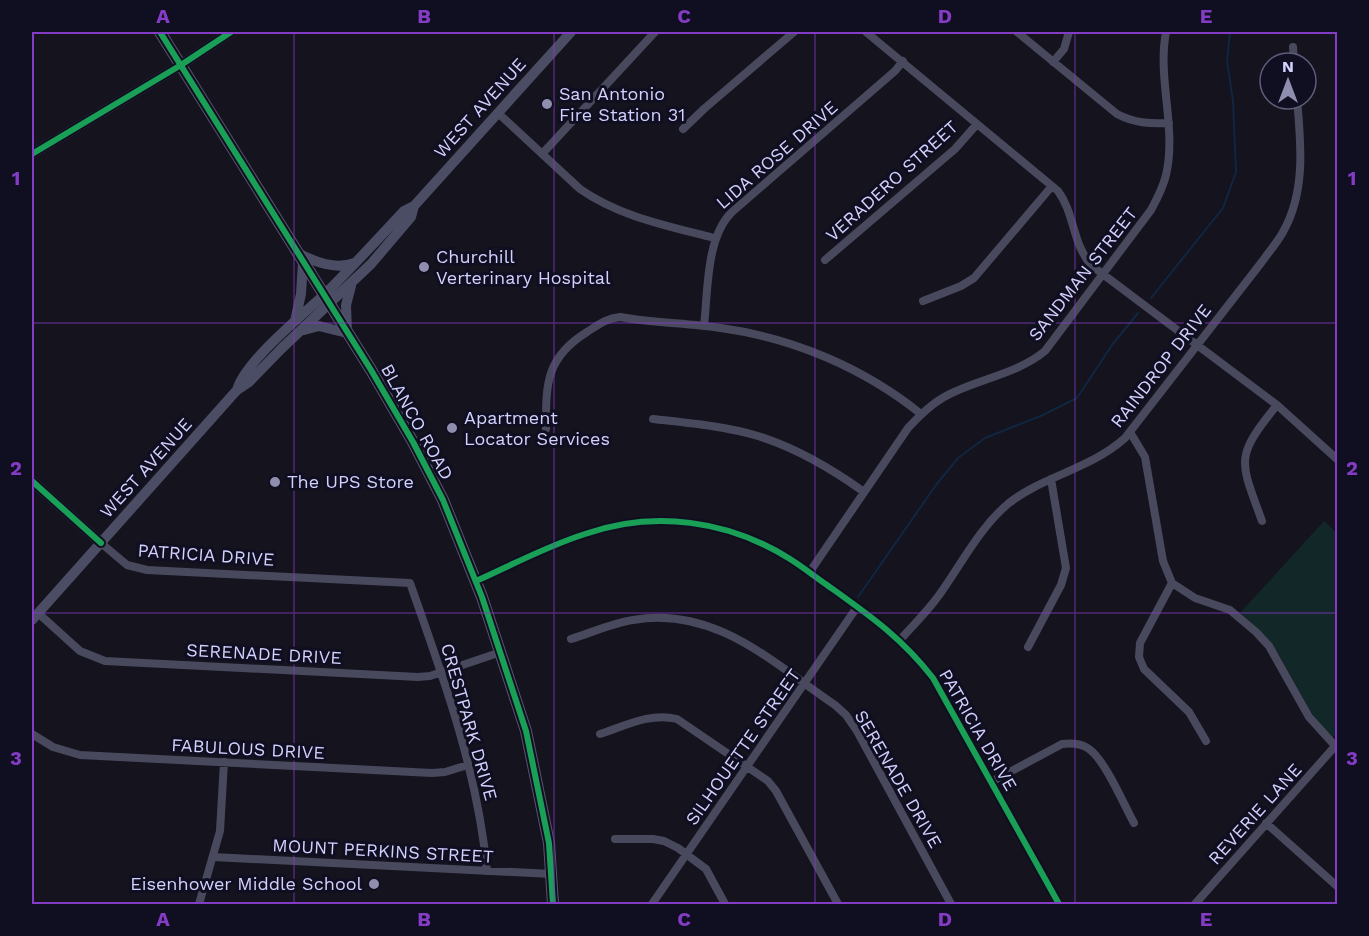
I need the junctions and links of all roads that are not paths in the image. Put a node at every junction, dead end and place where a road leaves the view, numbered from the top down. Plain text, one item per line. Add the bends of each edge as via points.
1 (160, 32) edge
2 (231, 32) edge
3 (571, 32) edge
4 (655, 32) edge
5 (794, 32) edge
6 (866, 32) edge
7 (1017, 32) edge
8 (1069, 32) edge
9 (1166, 32) edge
10 (1293, 47) dead end
11 (1293, 51) edge
12 (903, 62) junction
13 (1053, 62) junction
14 (181, 65) junction
15 (1298, 111) edge
16 (498, 113) junction
17 (1169, 123) junction
18 (977, 124) junction
19 (683, 129) dead end
20 (32, 154) edge
21 (542, 154) junction
22 (1052, 186) junction
23 (414, 206) junction
24 (714, 238) junction
25 (300, 257) junction
26 (825, 260) dead end
27 (358, 261) junction
28 (1103, 275) junction
29 (351, 285) junction
30 (326, 300) junction
31 (923, 301) dead end
32 (298, 326) junction
33 (704, 326) junction
34 (347, 333) junction
35 (1197, 346) junction
36 (1277, 405) junction
37 (921, 414) junction
38 (653, 419) dead end
39 (546, 429) dead end
40 (1130, 432) junction
41 (1338, 460) edge
42 (1051, 479) junction
43 (32, 481) edge
44 (864, 492) junction
45 (1262, 521) dead end
46 (101, 543) junction
47 (809, 573) junction
48 (476, 581) junction
49 (410, 583) joint
50 (1172, 583) junction
51 (857, 607) junction
52 (35, 617) edge
53 (571, 639) dead end
54 (900, 640) junction
55 (1029, 647) dead end
56 (501, 652) junction
57 (441, 671) junction
58 (805, 685) junction
59 (32, 734) edge
60 (600, 734) dead end
61 (1206, 741) dead end
62 (1337, 746) edge
63 (224, 762) junction
64 (468, 765) junction
65 (747, 766) junction
66 (991, 782) junction
67 (1134, 823) dead end
68 (1266, 823) junction
69 (615, 839) dead end
70 (687, 854) junction
71 (213, 857) junction
72 (487, 871) junction
73 (552, 874) junction
74 (1338, 887) edge
75 (1198, 903) edge
76 (199, 904) edge
77 (553, 904) edge
78 (652, 904) edge
79 (725, 904) edge
80 (838, 904) edge
81 (951, 904) edge
82 (1059, 904) edge

1 - 14 main road, BLANCO ROAD
2 - 14 main road
3 - 16 main road, WEST AVENUE
4 - 21 street
5 - 19 street
6 - 12 street
7 - 13 street
8 - 13 street via 1064,49
9 - 17 street, SANDMAN STREET
10 - 11 street
12 - 18 street
12 - 24 street, LIDA ROSE DRIVE via 732,212
13 - 17 street via 1124,118
14 - 20 main road
14 - 25 main road, BLANCO ROAD
15 - 35 street, RAINDROP DRIVE via 1298,193 1290,218
16 - 21 street
16 - 23 main road, WEST AVENUE
17 - 28 street, SANDMAN STREET via 1168,164 1158,197
18 - 22 street
18 - 26 street, VERADERO STREET via 955,149
21 - 24 street via 580,189 607,206
22 - 28 street via 1070,210 1084,258
22 - 31 street via 974,278
23 - 27 main road, WEST AVENUE via 404,211
23 - 29 main road, WEST AVENUE via 411,217
24 - 33 street, LIDA ROSE DRIVE
25 - 27 main road via 344,267
25 - 30 main road, BLANCO ROAD
25 - 32 main road via 302,294
27 - 30 main road, WEST AVENUE
28 - 35 street
28 - 37 street, SANDMAN STREET via 1038,356 955,392
29 - 30 main road, WEST AVENUE
29 - 34 main road via 346,305
30 - 32 main road, WEST AVENUE
30 - 34 main road, BLANCO ROAD
32 - 34 main road
32 - 46 main road, WEST AVENUE
33 - 37 street via 779,340 820,354 850,368
33 - 39 street via 620,317 606,320 576,339 560,354 549,374
34 - 48 main road, BLANCO ROAD via 429,473
35 - 36 street
35 - 40 street, RAINDROP DRIVE
36 - 41 street
36 - 45 street via 1254,434 1246,452 1247,480
37 - 44 street, SANDMAN STREET
38 - 44 street via 758,436 804,455
40 - 42 street, RAINDROP DRIVE via 1098,458
40 - 50 street via 1145,457 1163,561
42 - 54 street, RAINDROP DRIVE via 1012,501 993,519 940,594
42 - 55 street via 1066,568
43 - 46 main road, PATRICIA DRIVE
44 - 47 street, SANDMAN STREET
46 - 49 street, PATRICIA DRIVE via 127,565 147,570
46 - 52 main road, WEST AVENUE
47 - 48 street, PATRICIA DRIVE via 790,558 747,537 695,522 656,521 586,533
47 - 51 street, PATRICIA DRIVE
48 - 56 main road, BLANCO ROAD
49 - 57 street, CRESTPARK DRIVE
50 - 61 street via 1140,643 1139,657 1144,669 1190,712
50 - 62 street via 1195,598 1230,610 1256,632 1274,654 1309,717
51 - 54 street, PATRICIA DRIVE
51 - 58 street, SILHOUETTE STREET
52 - 57 street, SERENADE DRIVE via 80,651 105,661 418,677
53 - 58 street, SERENADE DRIVE via 631,620 660,617 698,621 726,632
54 - 66 street, PATRICIA DRIVE via 933,678
56 - 57 street, SERENADE DRIVE
56 - 73 main road, BLANCO ROAD via 526,731
57 - 64 street, CRESTPARK DRIVE
58 - 65 street, SILHOUETTE STREET
58 - 81 street, SERENADE DRIVE via 846,715 857,731
59 - 63 street, FABULOUS DRIVE via 53,747 80,755
60 - 65 street via 648,718 677,719
62 - 68 street, REVERIE LANE
63 - 64 street, FABULOUS DRIVE via 432,773
63 - 71 street via 220,831
64 - 72 street, CRESTPARK DRIVE
65 - 70 street, SILHOUETTE STREET
65 - 80 street via 776,790
66 - 67 street via 1062,744 1082,745 1100,761
66 - 82 street, PATRICIA DRIVE
68 - 74 street
68 - 75 street, REVERIE LANE
69 - 70 street via 653,838
70 - 78 street, SILHOUETTE STREET
70 - 79 street via 706,869
71 - 72 street, MOUNT PERKINS STREET
71 - 76 street
72 - 73 street, MOUNT PERKINS STREET
73 - 77 main road, BLANCO ROAD

